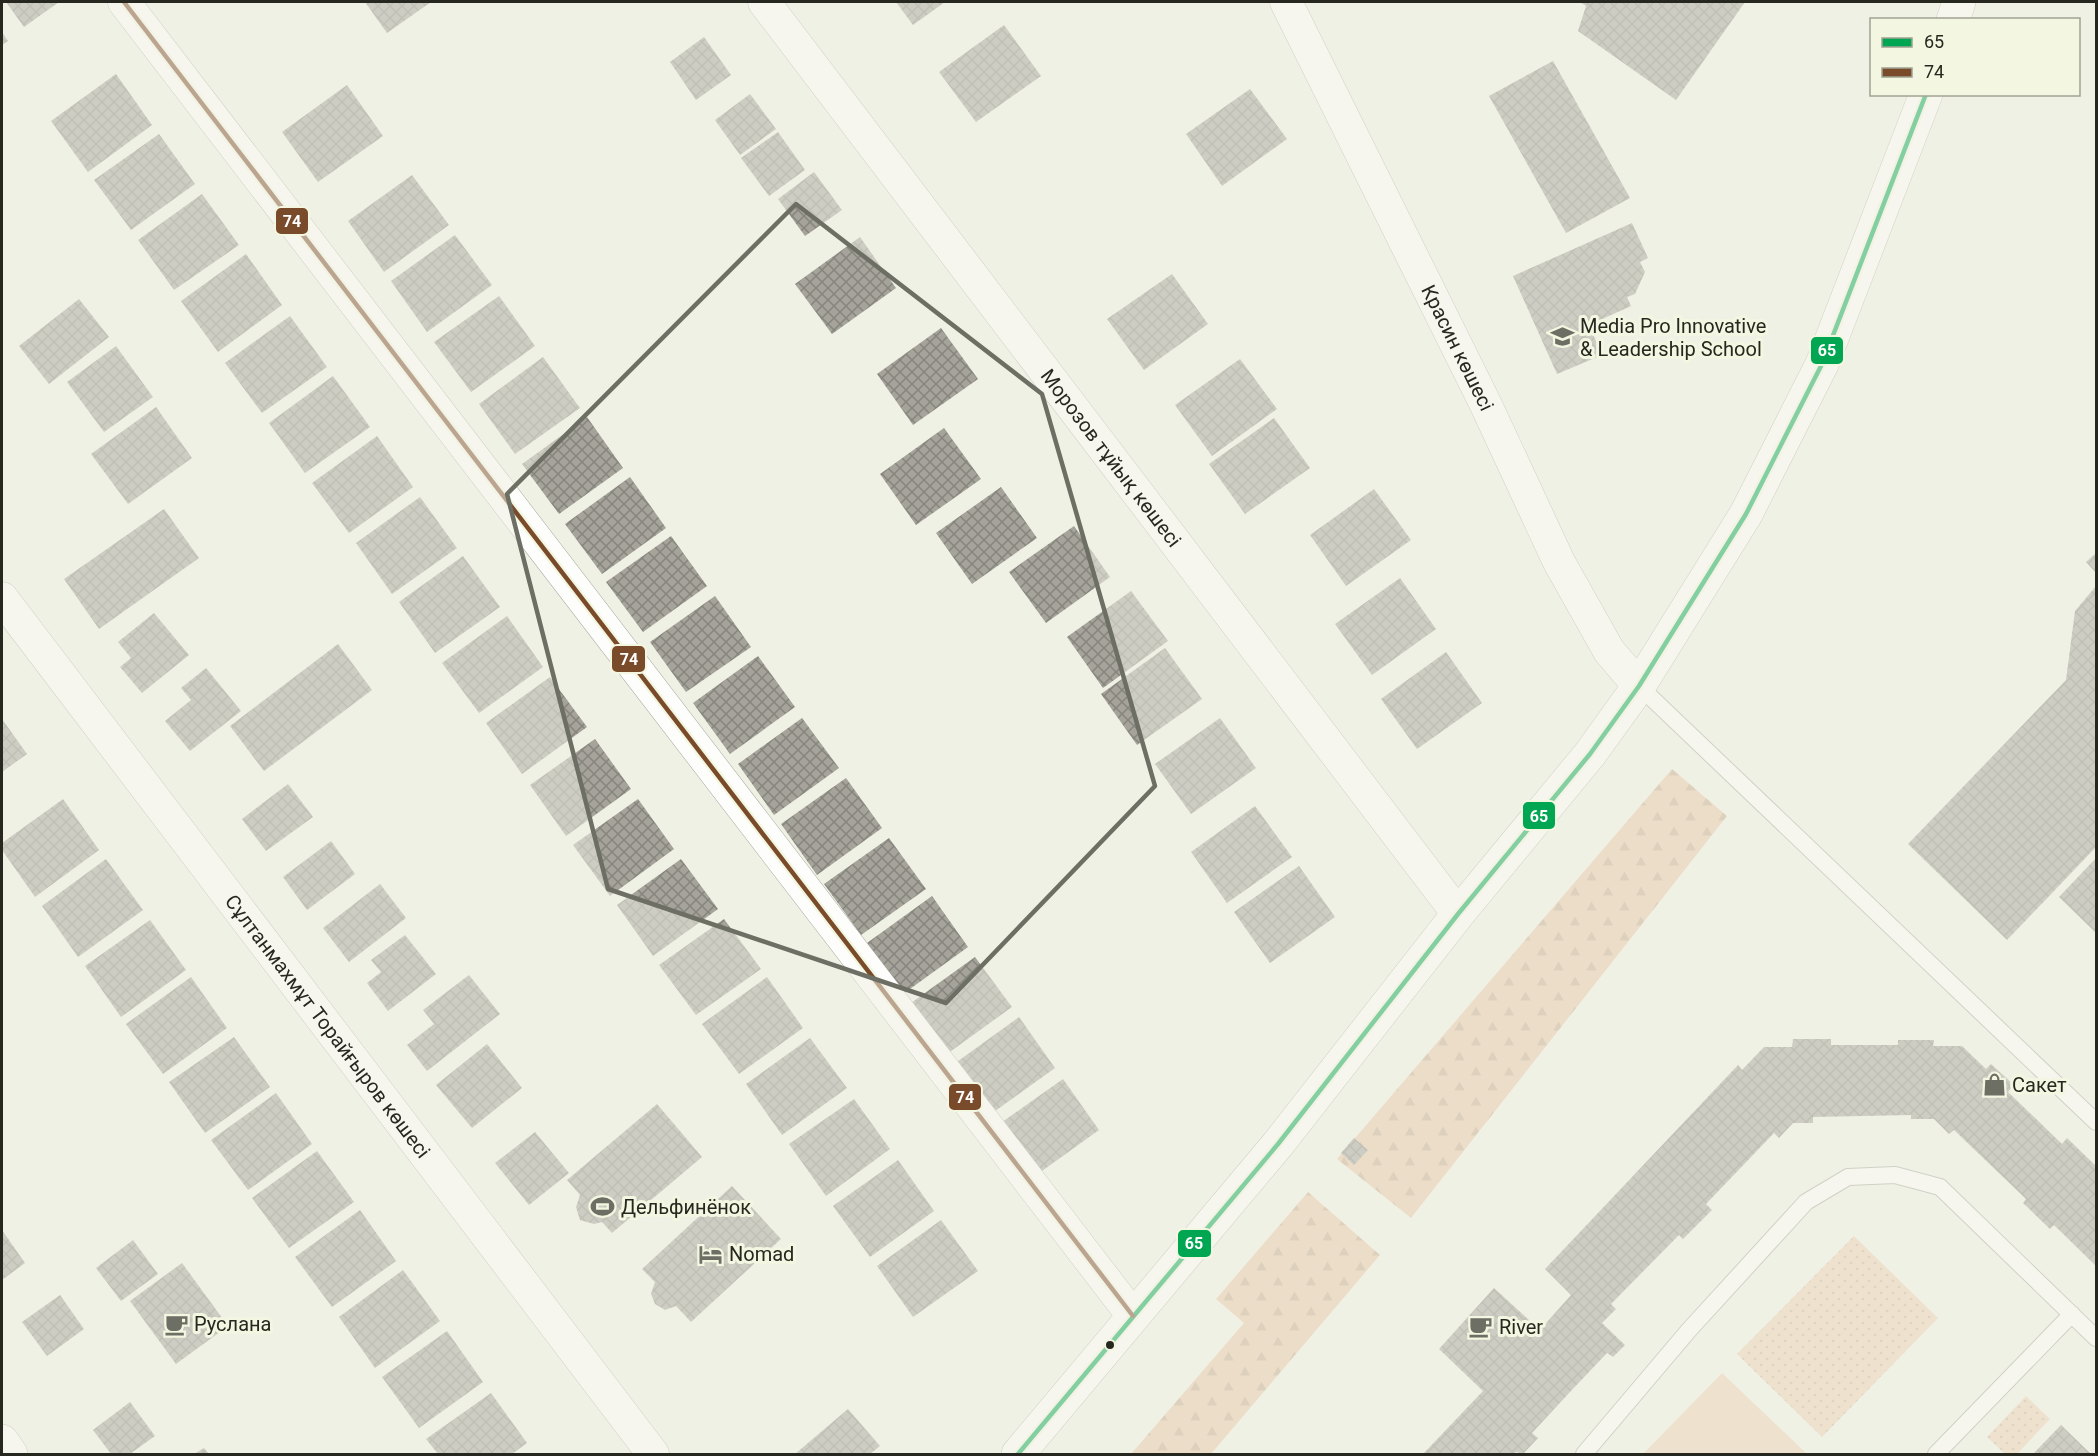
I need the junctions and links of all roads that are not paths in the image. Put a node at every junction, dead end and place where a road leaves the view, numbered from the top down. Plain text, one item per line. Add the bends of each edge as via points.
1 (124, 2) edge
2 (764, 2) edge
3 (1286, 2) edge
4 (1959, 2) edge
5 (1954, 18) edge
6 (1925, 96) edge
7 (2, 598) edge
8 (1639, 686) junction
9 (1458, 914) junction
10 (2094, 1114) edge
11 (2072, 1314) junction
12 (1133, 1316) junction
13 (2097, 1338) edge
14 (2, 1442) edge
15 (11, 1455) edge
16 (653, 1455) edge
17 (1018, 1455) edge
18 (1584, 1455) edge
19 (1936, 1455) edge

1 - 12 street
2 - 9 street, Морозов тұйық көшесі
3 - 8 street, Красин көшесі via 1486,405 1559,562 1609,651
4 - 5 main road
6 - 8 main road via 1821,364 1746,514
7 - 16 street, Сұлтанмахмұт Торайғыров көшесі
8 - 9 main road via 1577,771
8 - 10 lane
9 - 12 main road via 1278,1144
11 - 13 lane
11 - 18 lane via 1940,1187 1895,1175 1848,1177 1806,1202 1689,1330
11 - 19 lane
12 - 17 main road
14 - 15 main road

